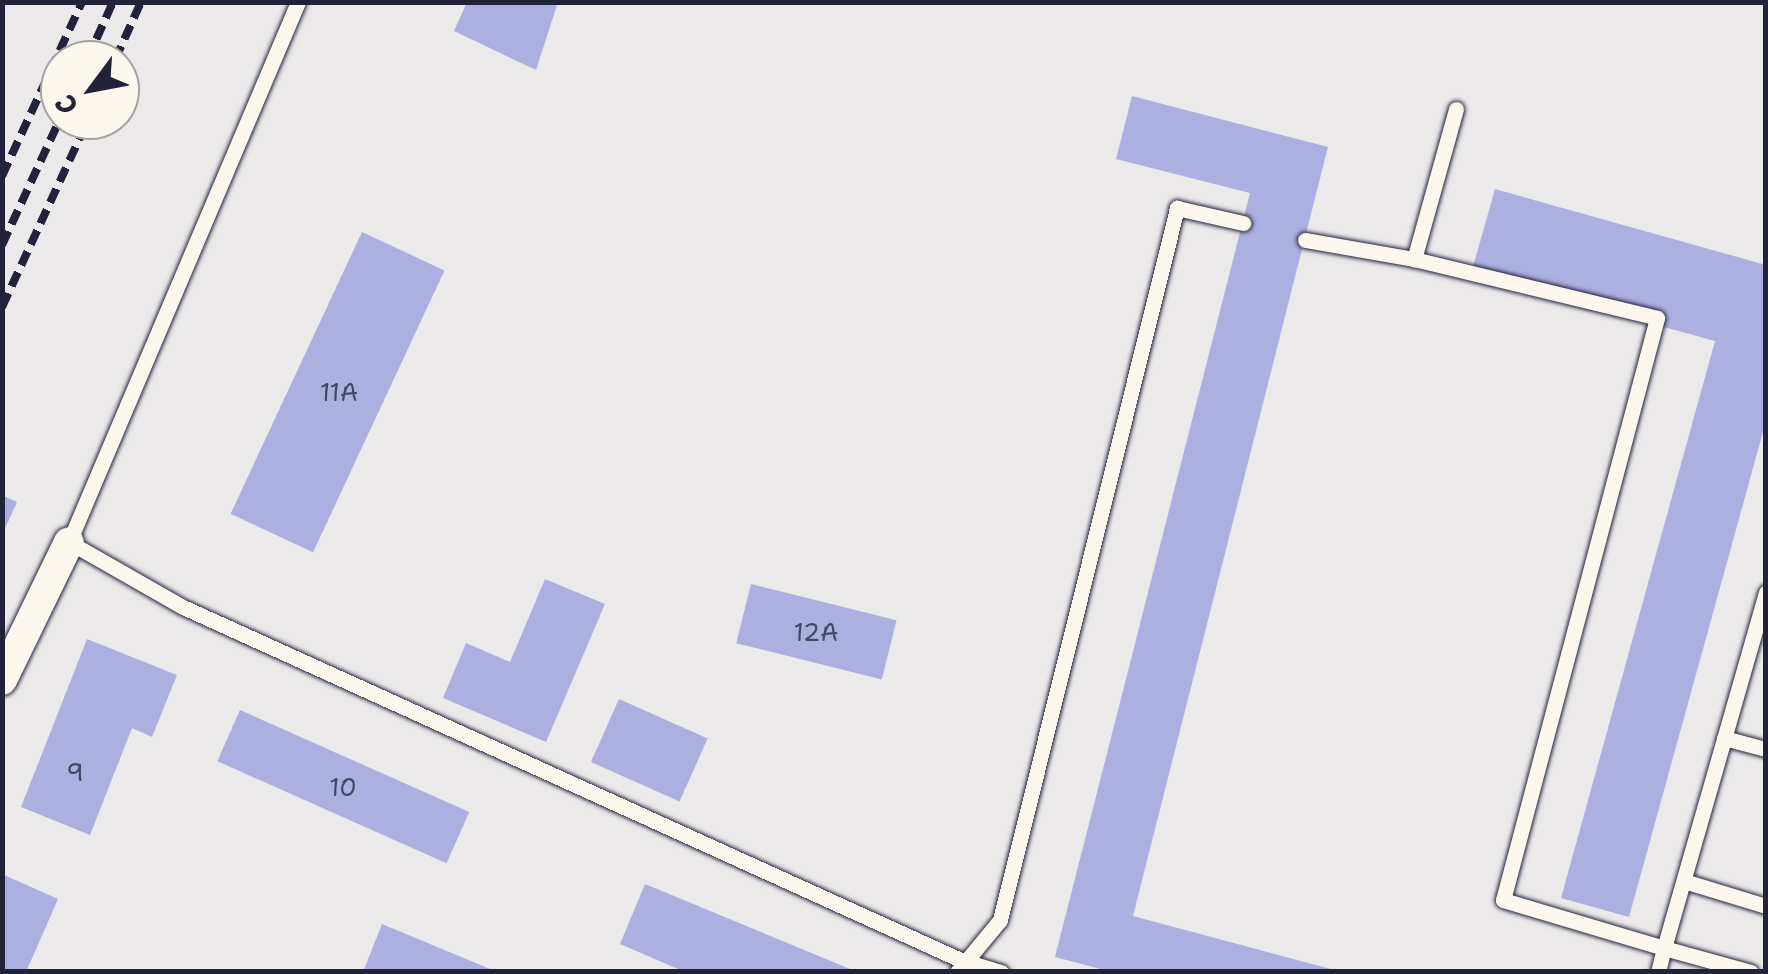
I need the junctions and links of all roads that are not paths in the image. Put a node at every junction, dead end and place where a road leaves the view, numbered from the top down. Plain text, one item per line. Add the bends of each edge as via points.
1 (298, 2) edge
2 (1456, 110) dead end
3 (1243, 223) dead end
4 (1305, 240) dead end
5 (1414, 259) junction
6 (69, 542) junction
7 (1766, 592) edge
8 (2, 680) edge
9 (1724, 738) junction
10 (1766, 749) edge
11 (1684, 881) junction
12 (1766, 906) edge
13 (1664, 948) junction
14 (958, 966) edge
15 (1000, 972) edge
16 (1658, 972) edge
17 (1751, 972) edge

1 - 6 lane
2 - 5 lane
3 - 14 lane via 1177,208 1000,920
4 - 5 lane
5 - 13 lane via 1658,318 1503,900
6 - 8 street
6 - 14 lane via 183,607
7 - 9 lane
9 - 10 lane
9 - 11 lane
11 - 12 lane
11 - 13 lane
13 - 16 lane
13 - 17 lane
14 - 15 lane

